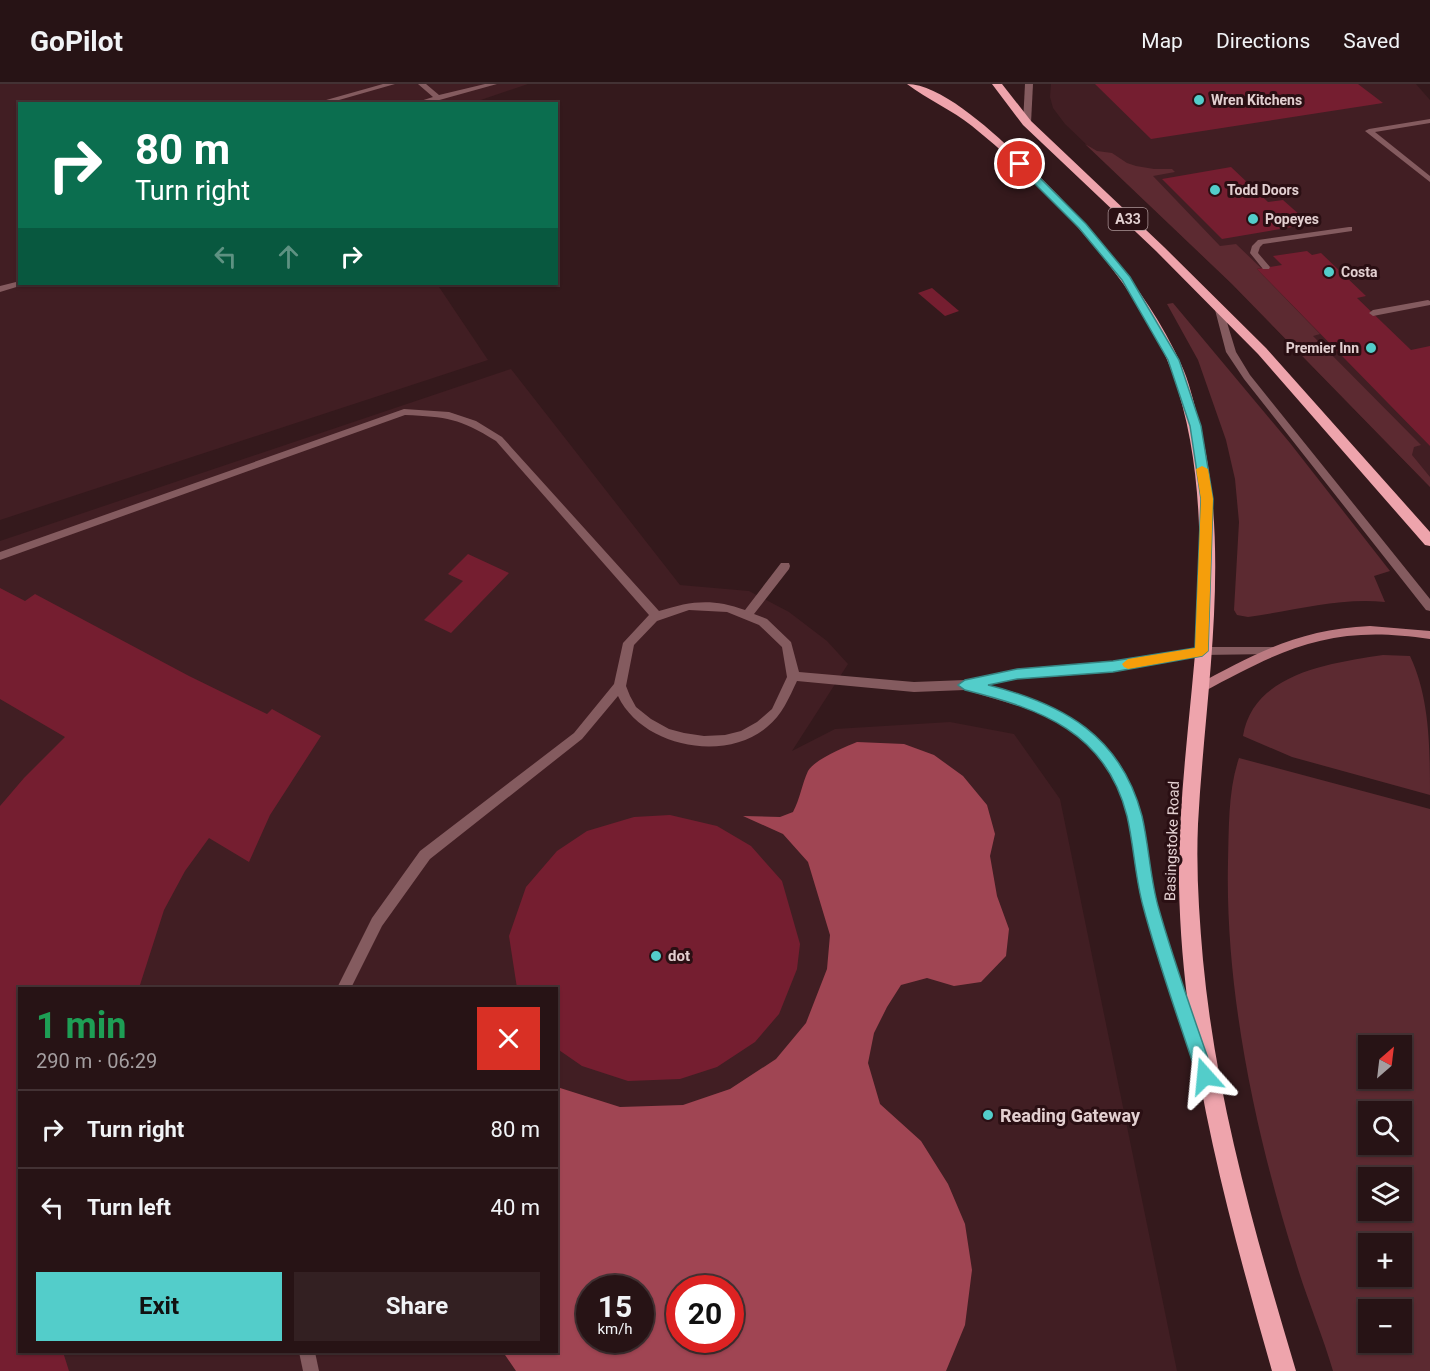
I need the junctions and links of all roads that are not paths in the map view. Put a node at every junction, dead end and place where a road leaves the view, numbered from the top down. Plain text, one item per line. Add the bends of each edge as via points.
1 (391, 84) edge
2 (422, 84) edge
3 (493, 84) edge
4 (912, 84) edge
5 (998, 84) edge
6 (1029, 84) edge
7 (437, 97) junction
8 (323, 102) edge
9 (421, 102) edge
10 (1430, 121) edge
11 (1027, 123) junction
12 (1430, 180) edge
13 (1349, 229) dead end
14 (1266, 267) dead end
15 (18, 284) edge
16 (0, 289) edge
17 (1428, 303) dead end
18 (1218, 306) junction
19 (1373, 313) dead end
20 (1430, 541) edge
21 (0, 556) edge
22 (784, 566) dead end
23 (1430, 607) edge
24 (748, 613) junction
25 (657, 616) junction
26 (1430, 635) edge
27 (1274, 650) junction
28 (1202, 651) junction
29 (793, 675) junction
30 (965, 685) junction
31 (620, 686) junction
32 (1199, 689) junction
33 (344, 987) edge
34 (1212, 1098) junction
35 (307, 1353) edge
36 (311, 1371) edge
37 (1284, 1371) edge

1 - 8 street
2 - 7 street
3 - 7 street
4 - 28 highway, A33 via 933,93 976,123 1082,226 1126,279 1174,360 1195,426 1207,499
5 - 11 highway, A33
6 - 11 street
7 - 9 street
10 - 12 street via 1369,131
11 - 18 highway, A33
13 - 14 street via 1261,242 1254,253
15 - 16 street
17 - 19 street
18 - 20 highway, A33
18 - 23 street via 1231,352 1247,377
21 - 25 street via 404,412 446,414 473,423 499,439
22 - 24 street
24 - 25 street via 726,606 702,605
24 - 29 street via 768,624 782,639 791,657
25 - 31 street via 625,646 619,666
26 - 27 main road via 1381,628 1338,633
27 - 28 street
27 - 32 main road
28 - 30 street via 1113,666 1017,674
28 - 32 highway, A33
29 - 30 street via 915,687
29 - 31 street via 786,699 769,720 744,735 712,741 681,738 652,727 631,709
30 - 34 street via 1019,698 1059,716 1092,739 1122,777 1134,816 1150,904
31 - 33 street via 578,736 425,855 377,922
32 - 34 highway, Basingstoke Road / A33 via 1189,832 1189,902
34 - 37 highway, Basingstoke Road / A33
35 - 36 street

